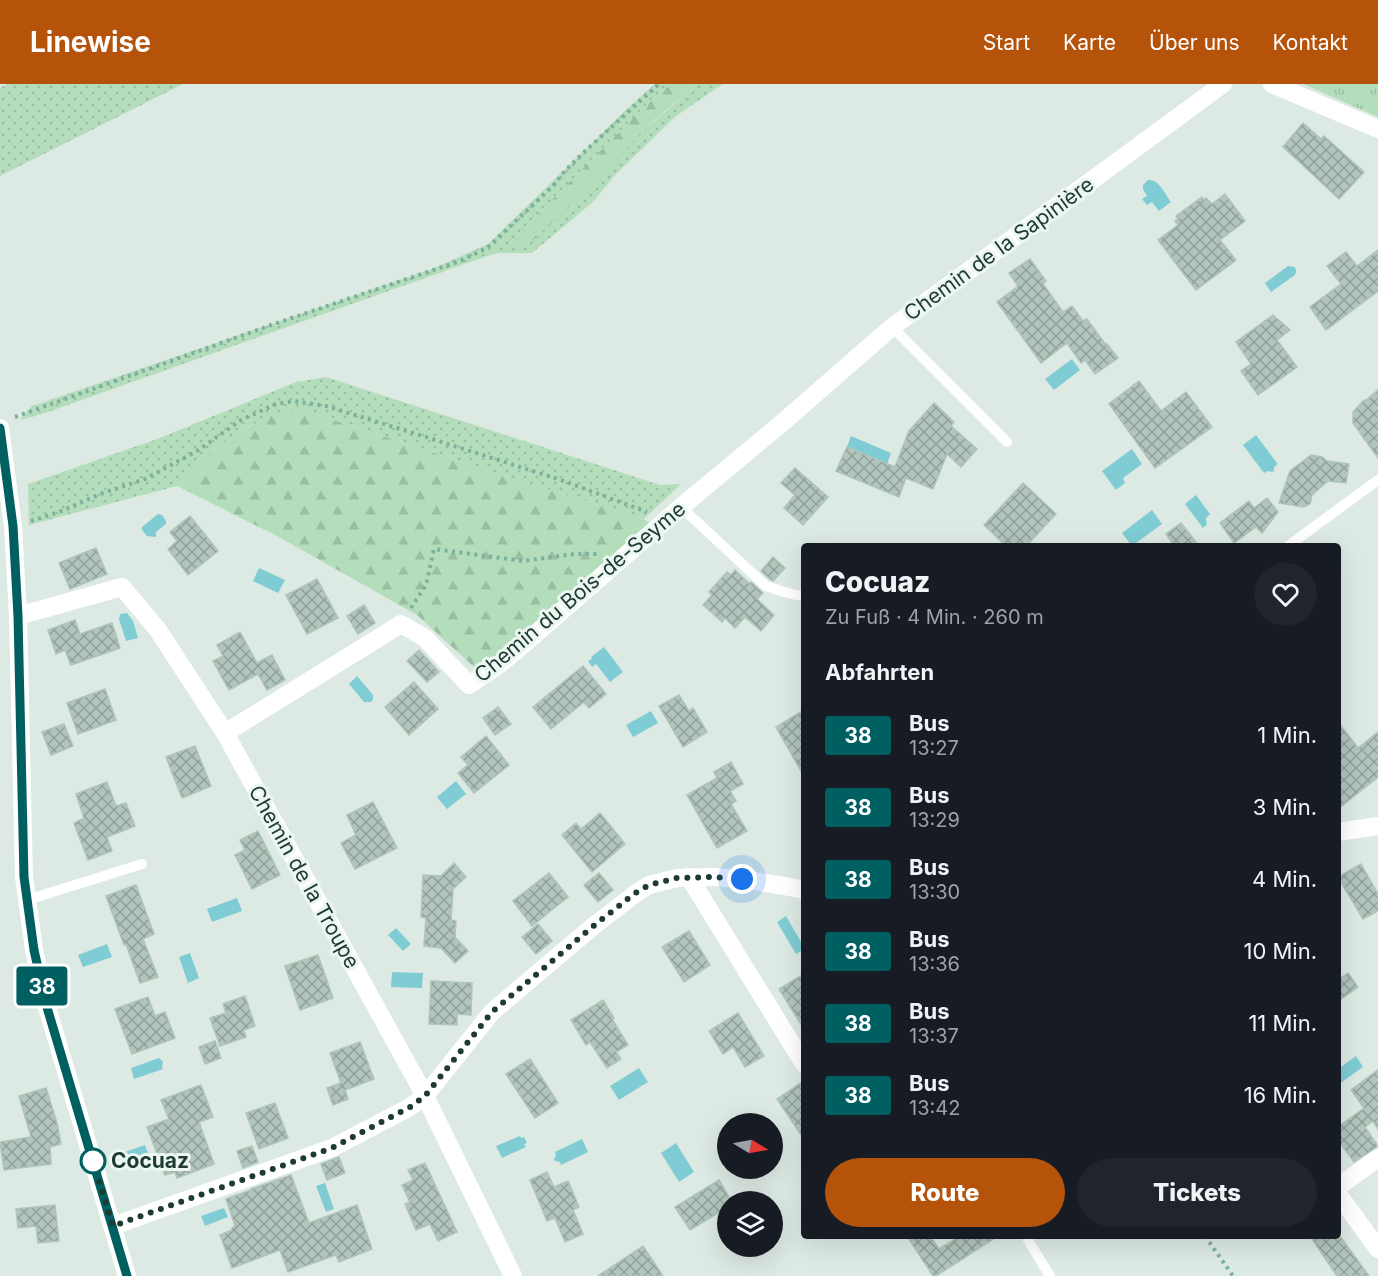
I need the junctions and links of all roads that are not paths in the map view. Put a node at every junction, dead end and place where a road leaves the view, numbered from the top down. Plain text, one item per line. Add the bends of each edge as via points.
1 (1223, 84) edge
2 (1272, 84) edge
3 (1378, 129) edge
4 (892, 327) junction
5 (5, 423) edge
6 (782, 423) joint
7 (1006, 442) dead end
8 (1378, 480) edge
9 (681, 507) junction
10 (1292, 543) edge
11 (801, 596) edge
12 (18, 616) junction
13 (225, 733) junction
14 (1378, 826) edge
15 (1341, 832) edge
16 (142, 864) dead end
17 (689, 877) junction
18 (801, 890) edge
19 (27, 900) junction
20 (801, 1059) edge
21 (425, 1096) junction
22 (1378, 1158) edge
23 (1341, 1185) edge
24 (1341, 1198) edge
25 (113, 1226) junction
26 (1028, 1240) dead end
27 (1378, 1249) edge
28 (127, 1276) edge
29 (513, 1276) edge
30 (1050, 1276) edge

1 - 4 street, Chemin de la Sapinière
2 - 3 street
4 - 6 street, Chemin de la Sapinière
4 - 7 lane
5 - 12 street
6 - 9 street, Chemin du Bois-de-Seyme
8 - 10 lane
9 - 11 lane via 766,586
9 - 13 street, Chemin du Bois-de-Seyme via 509,657 469,685 425,638 401,624
12 - 13 street, Chemin de la Troupe via 122,587 158,630
12 - 19 street
13 - 21 street, Chemin de la Troupe
14 - 15 street
16 - 19 lane
17 - 18 street via 742,879
17 - 20 street
17 - 21 street via 649,885 591,928 492,1012
19 - 25 street via 46,1004
21 - 25 street via 332,1148
21 - 29 street, Chemin de la Troupe
22 - 23 street
24 - 27 street
25 - 28 street
26 - 30 lane

